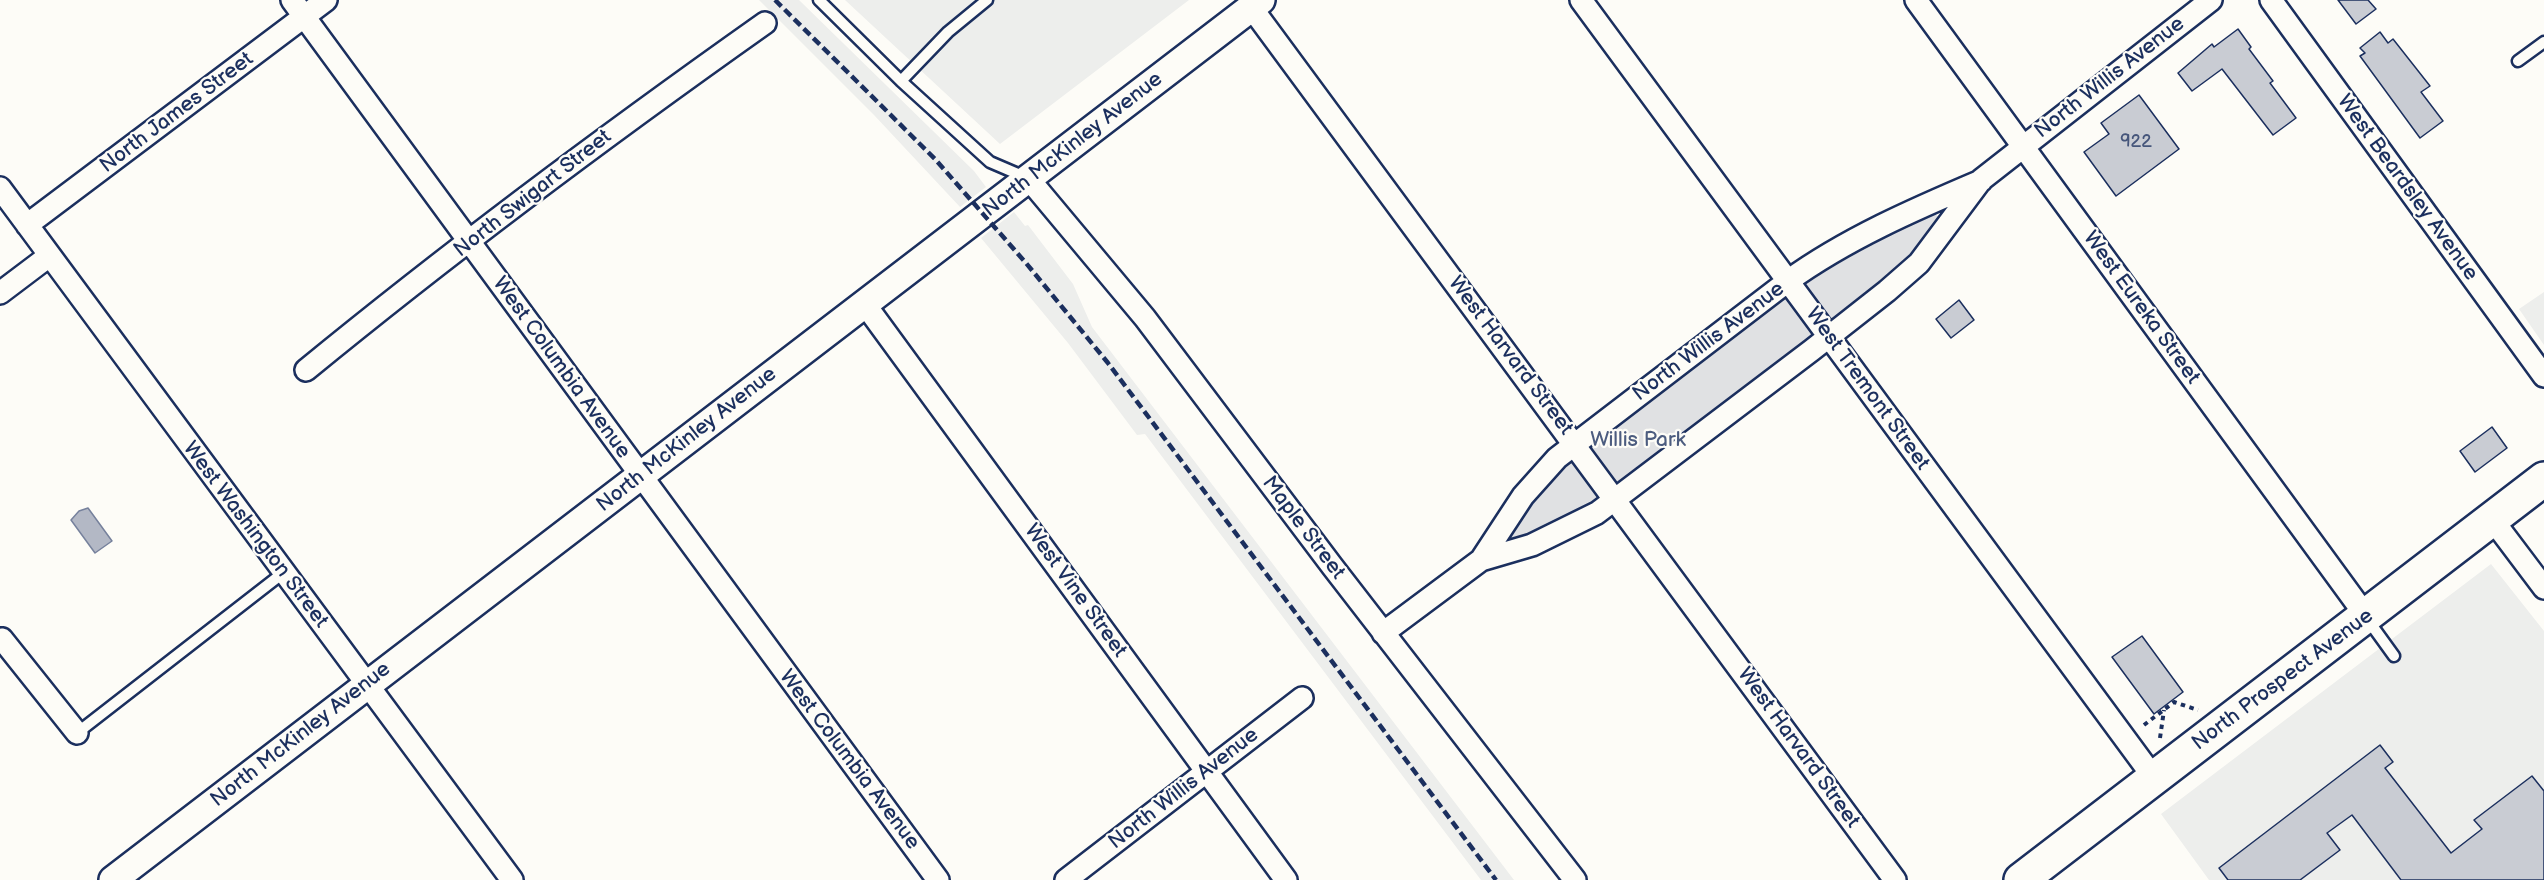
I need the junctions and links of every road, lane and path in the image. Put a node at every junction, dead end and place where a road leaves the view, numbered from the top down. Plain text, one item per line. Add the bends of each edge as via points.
1 (326, 0) edge
2 (819, 0) edge
3 (987, 0) edge
4 (1581, 0) edge
5 (1916, 0) edge
6 (2211, 0) edge
7 (2271, 0) edge
8 (1256, 4) edge
9 (298, 8) edge
10 (765, 23) dead end
11 (2544, 42) edge
12 (2518, 61) dead end
13 (901, 81) junction
14 (2023, 146) junction
15 (1028, 178) junction
16 (1981, 180) junction
17 (0, 188) edge
18 (27, 225) junction
19 (469, 241) junction
20 (50, 256) junction
21 (1788, 281) junction
22 (0, 293) edge
23 (864, 303) junction
24 (1829, 337) junction
25 (306, 370) dead end
26 (2544, 376) edge
27 (1575, 444) junction
28 (640, 477) junction
29 (2544, 479) edge
30 (1615, 500) junction
31 (2492, 519) junction
32 (1481, 560) junction
33 (2537, 567) edge
34 (283, 573) junction
35 (2544, 588) edge
36 (2366, 616) junction
37 (1383, 633) junction
38 (1, 639) edge
39 (2394, 656) dead end
40 (366, 684) junction
41 (1302, 698) dead end
42 (2164, 710) junction
43 (2198, 710) dead end
44 (2144, 725) dead end
45 (77, 733) joint
46 (2160, 738) dead end
47 (1206, 771) junction
48 (2154, 778) junction
49 (113, 880) edge
50 (512, 880) edge
51 (938, 880) edge
52 (1066, 880) edge
53 (1286, 880) edge
54 (1575, 880) edge
55 (1895, 880) edge
56 (2021, 880) edge

1 - 9 street, North James Street
2 - 13 lane
3 - 13 lane via 948,32
4 - 21 street, West Tremont Street
5 - 14 street, West Eureka Street
6 - 14 street, North Willis Avenue
7 - 26 street, West Beardsley Avenue
8 - 15 street, North McKinley Avenue
8 - 27 street, West Harvard Street
9 - 18 street, North James Street
9 - 19 street, West Columbia Avenue
10 - 19 street, North Swigart Street
11 - 12 lane
13 - 15 lane via 990,162
14 - 16 street, North Willis Avenue
14 - 36 street, West Eureka Street
15 - 23 street, North McKinley Avenue
15 - 37 street, Maple Street via 1145,318
16 - 21 street, North Willis Avenue via 1924,205
16 - 24 street, North Willis Avenue via 1919,263
17 - 18 street, West Washington Street
18 - 20 street, West Washington Street
19 - 25 street, North Swigart Street
19 - 28 street, West Columbia Avenue
20 - 22 street
20 - 34 street, West Washington Street
21 - 24 street, West Tremont Street
21 - 27 street, North Willis Avenue
23 - 28 street, North McKinley Avenue
23 - 47 street, West Vine Street
24 - 30 street, North Willis Avenue
24 - 48 street, West Tremont Street
27 - 30 street, West Harvard Street
27 - 32 street, North Willis Avenue via 1539,477
28 - 40 street, North McKinley Avenue
28 - 51 street, West Columbia Avenue
29 - 31 main road, North Prospect Avenue
30 - 32 street, North Willis Avenue via 1532,545
30 - 55 street, West Harvard Street
31 - 33 street
31 - 36 main road, North Prospect Avenue
32 - 37 street, North Willis Avenue
33 - 35 street
34 - 40 street, West Washington Street
34 - 45 lane
36 - 39 lane
36 - 48 main road, North Prospect Avenue
37 - 54 street, Maple Street
38 - 45 street
40 - 49 street, North McKinley Avenue
40 - 50 street, West Washington Street
41 - 47 street, North Willis Avenue
42 - 43 path via 2174,702
42 - 44 path
42 - 46 path
47 - 52 street, North Willis Avenue
47 - 53 street, West Vine Street
48 - 56 main road, North Prospect Avenue

